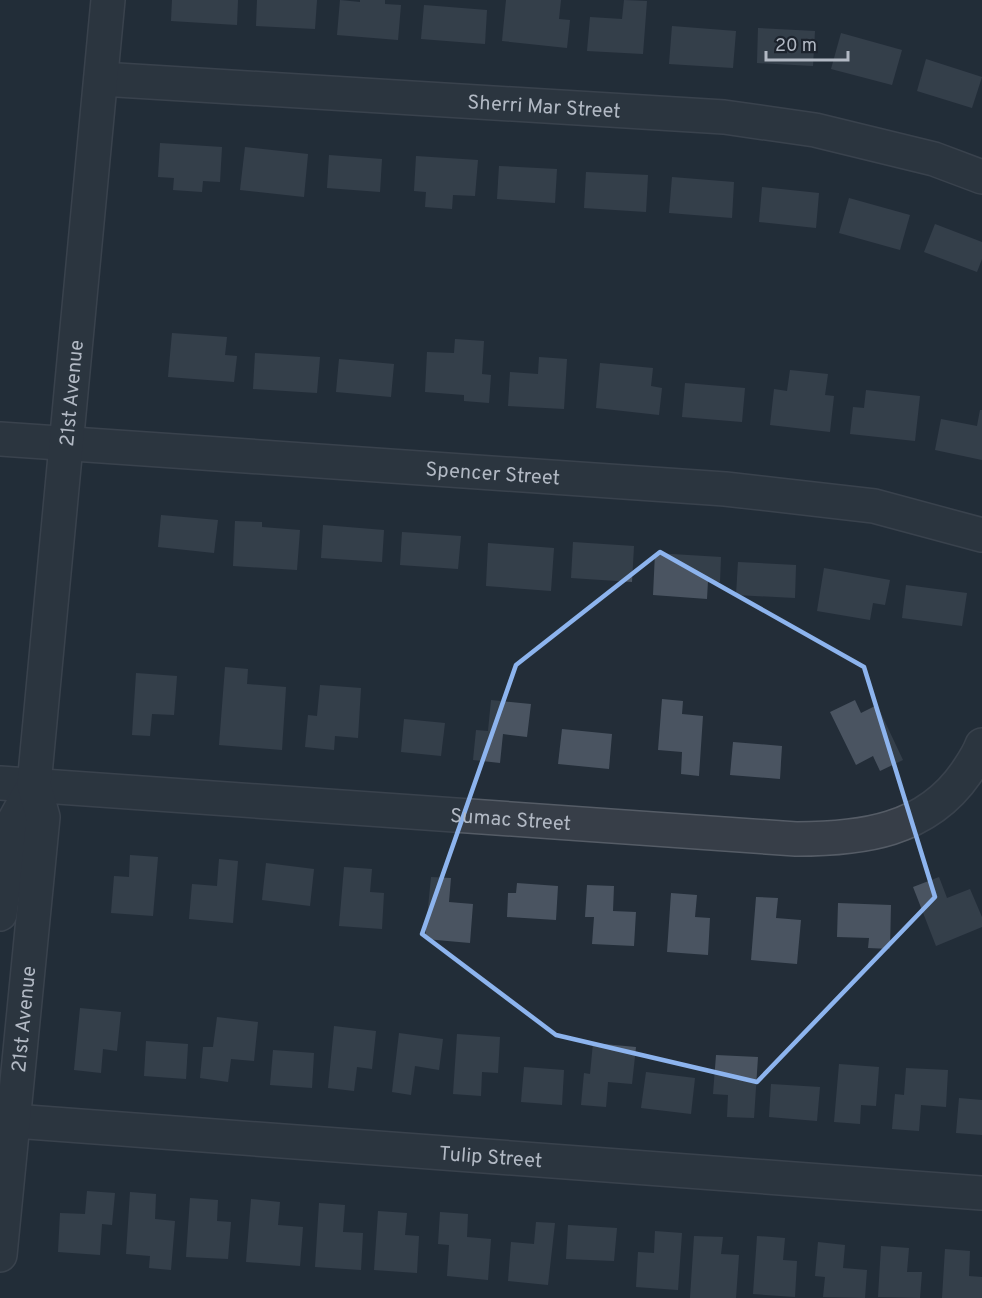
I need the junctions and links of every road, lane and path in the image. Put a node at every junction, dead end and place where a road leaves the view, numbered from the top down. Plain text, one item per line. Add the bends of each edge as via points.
1 (108, 0) edge
2 (101, 79) junction
3 (982, 177) edge
4 (0, 439) edge
5 (66, 444) junction
6 (982, 535) edge
7 (982, 745) edge
8 (0, 783) edge
9 (34, 785) junction
10 (0, 914) edge
11 (0, 1080) edge
12 (7, 1120) edge
13 (982, 1193) edge
14 (0, 1255) edge

1 - 2 street, 21st Avenue
2 - 3 street, Sherri Mar Street via 724,117 815,130 934,159
2 - 5 street, 21st Avenue
4 - 5 street, Spencer Street
5 - 6 street, Spencer Street via 725,489 874,506
5 - 9 street, 21st Avenue
7 - 9 street, Sumac Street via 954,790 920,817 888,830 836,839 784,839
8 - 9 street, Sumac Street
9 - 10 street, 21st Avenue via 12,825
9 - 12 street, 21st Avenue via 42,817
11 - 12 street
12 - 13 street, Tulip Street
12 - 14 street, 21st Avenue

